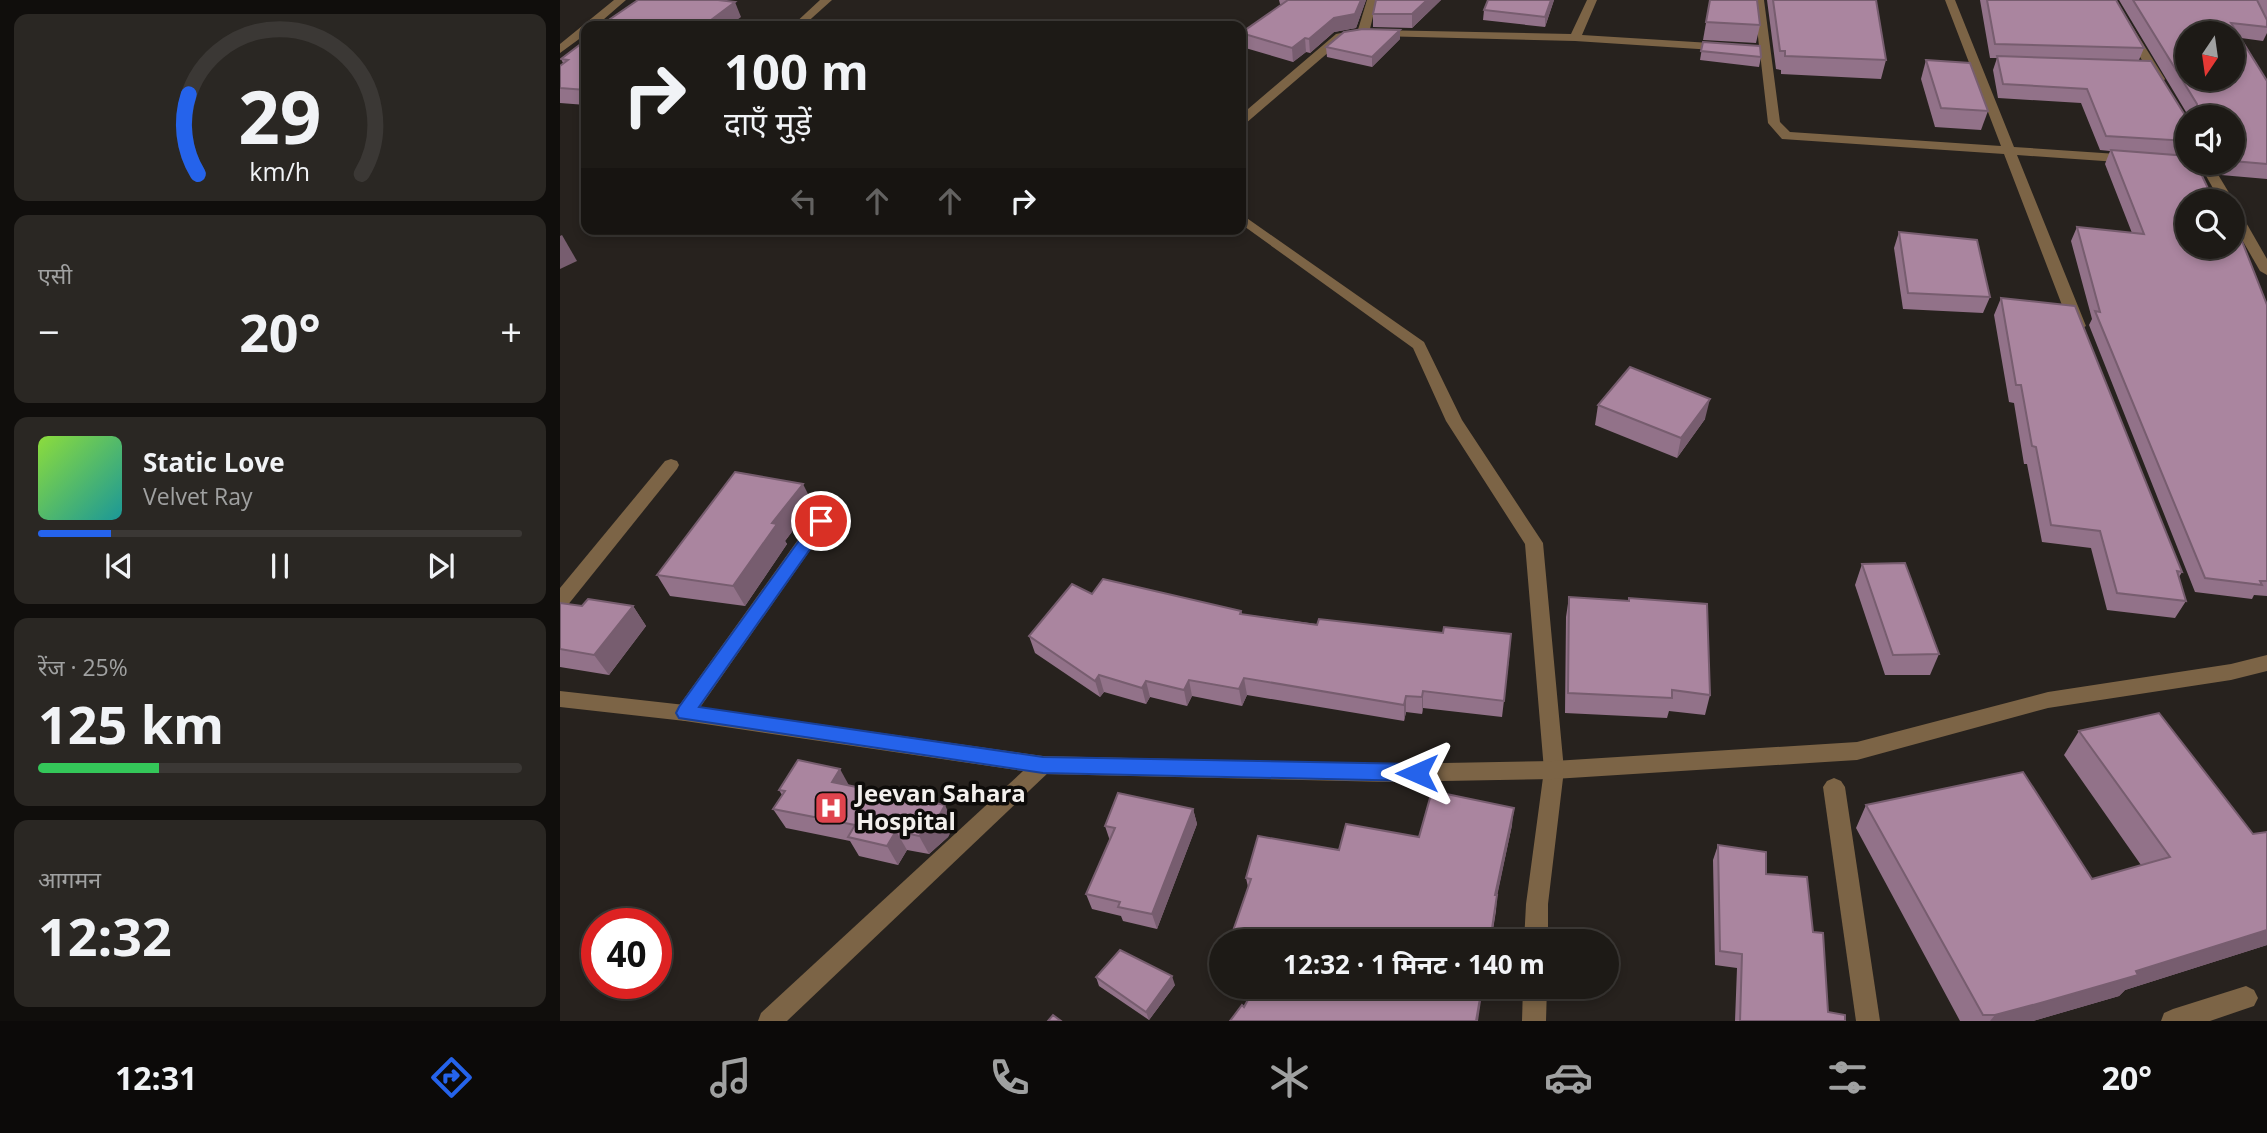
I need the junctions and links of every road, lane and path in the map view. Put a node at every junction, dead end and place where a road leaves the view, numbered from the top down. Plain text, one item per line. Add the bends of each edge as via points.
1 (621, 0) edge
2 (827, 0) edge
3 (1373, 0) edge
4 (1592, 0) edge
5 (1759, 0) edge
6 (1950, 0) edge
7 (2111, 0) edge
8 (595, 21) edge
9 (803, 21) edge
10 (581, 33) edge
11 (1363, 33) junction
12 (1575, 38) junction
13 (560, 50) edge
14 (1767, 50) junction
15 (2140, 69) edge
16 (2154, 69) junction
17 (2165, 90) edge
18 (1246, 117) edge
19 (2009, 152) junction
20 (2146, 160) edge
21 (1246, 222) edge
22 (2245, 233) edge
23 (2267, 271) edge
24 (2086, 347) edge
25 (671, 465) dead end
26 (821, 521) dead end
27 (560, 601) edge
28 (2267, 663) edge
29 (560, 699) edge
30 (685, 713) junction
31 (1043, 765) junction
32 (1553, 770) junction
33 (1834, 787) dead end
34 (1536, 929) edge
35 (2246, 998) dead end
36 (1535, 999) edge
37 (769, 1021) edge
38 (1534, 1021) edge
39 (1868, 1021) edge
40 (2173, 1021) edge

1 - 8 street
2 - 9 street
3 - 11 street
4 - 12 street
5 - 14 street
6 - 19 street via 1982,63
7 - 16 street
10 - 13 street
11 - 12 street
11 - 18 street via 1340,36
12 - 14 street
14 - 19 street via 1774,123 1786,136
15 - 16 street
16 - 17 street
19 - 20 street
19 - 24 street
21 - 32 street via 1419,345 1454,421 1534,543
22 - 23 street
25 - 27 street
26 - 30 street
28 - 32 street via 2048,699 1857,751
29 - 30 street
30 - 31 street
31 - 32 street via 1390,773
31 - 37 street
32 - 34 street
33 - 39 street
35 - 40 street
36 - 38 street

